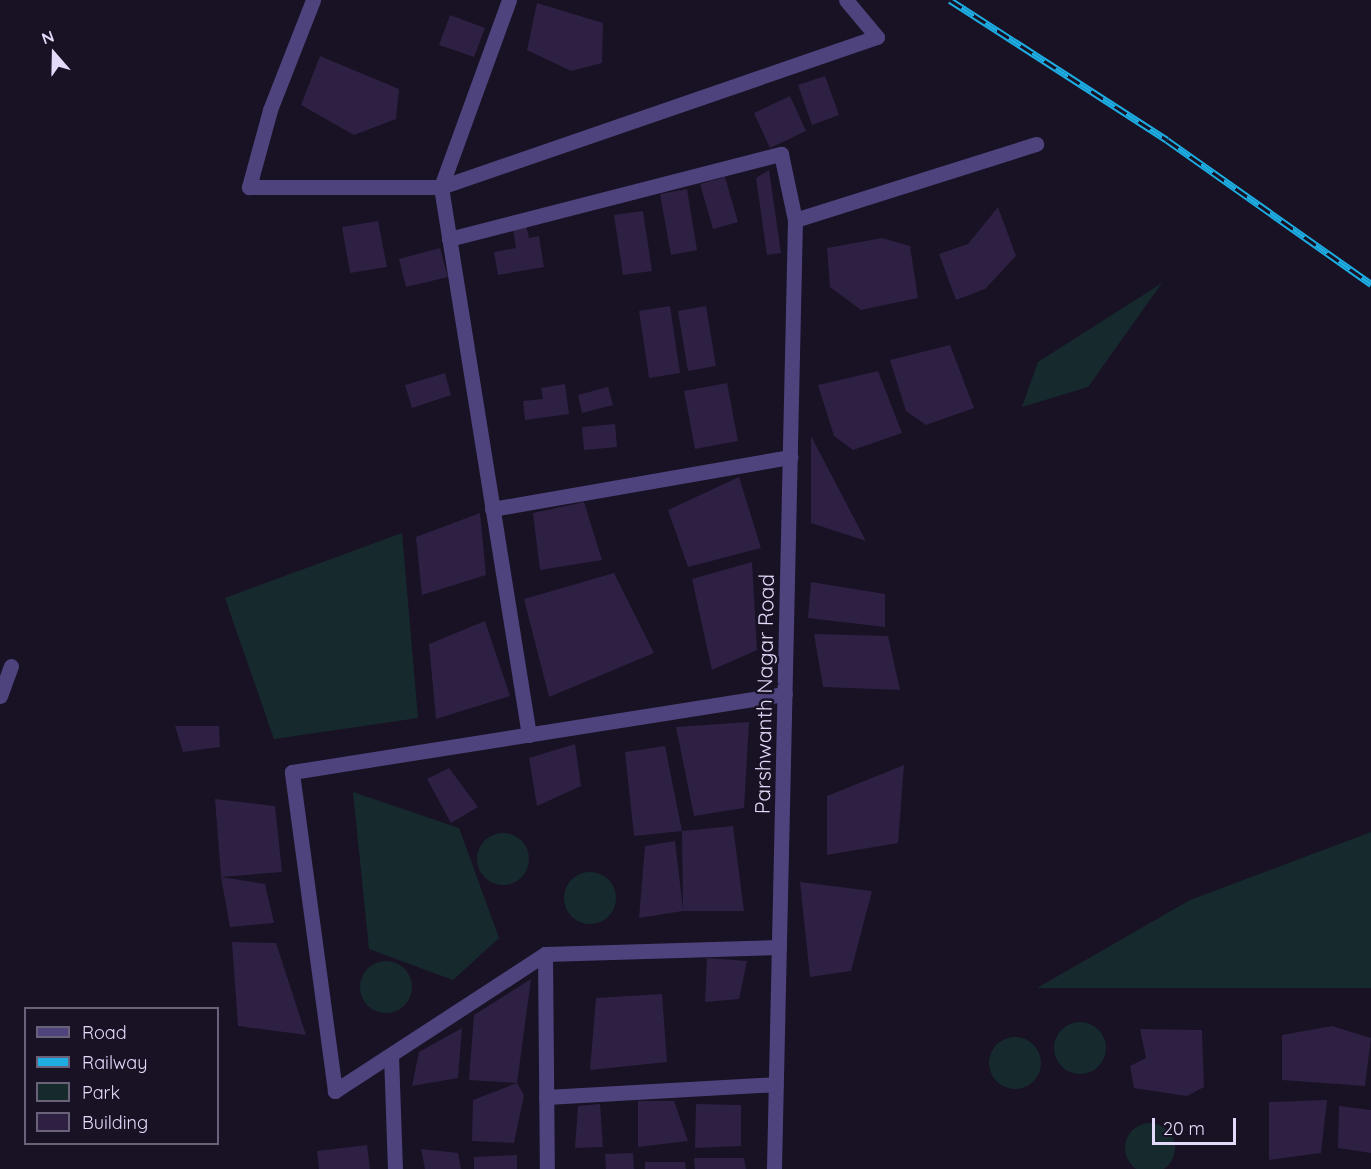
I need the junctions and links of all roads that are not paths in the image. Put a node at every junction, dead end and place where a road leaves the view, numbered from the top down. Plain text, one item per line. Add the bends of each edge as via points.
1 (313, 0) edge
2 (509, 0) edge
3 (846, 0) edge
4 (1036, 144) dead end
5 (441, 187) junction
6 (795, 220) junction
7 (449, 239) junction
8 (790, 457) junction
9 (492, 509) junction
10 (11, 666) dead end
11 (785, 694) junction
12 (0, 696) edge
13 (529, 735) junction
14 (779, 947) junction
15 (545, 954) junction
16 (391, 1055) junction
17 (776, 1084) junction
18 (546, 1097) junction
19 (395, 1169) edge
20 (547, 1169) edge
21 (774, 1169) edge

1 - 5 street via 270,110 249,187
2 - 5 street
3 - 5 street via 877,37
4 - 6 street
5 - 7 street
6 - 7 street, Parshwanth Nagar Road via 781,154
6 - 8 street, Parshwanth Nagar Road
7 - 9 street
8 - 9 street
8 - 11 street, Parshwanth Nagar Road
9 - 13 street
10 - 12 street
11 - 13 street
11 - 14 street, Parshwanth Nagar Road
13 - 16 street via 292,772 335,1091
14 - 15 street
14 - 17 street, Parshwanth Nagar Road
15 - 16 street
15 - 18 street
16 - 19 street
17 - 18 street
17 - 21 street, Parshwanth Nagar Road
18 - 20 street

